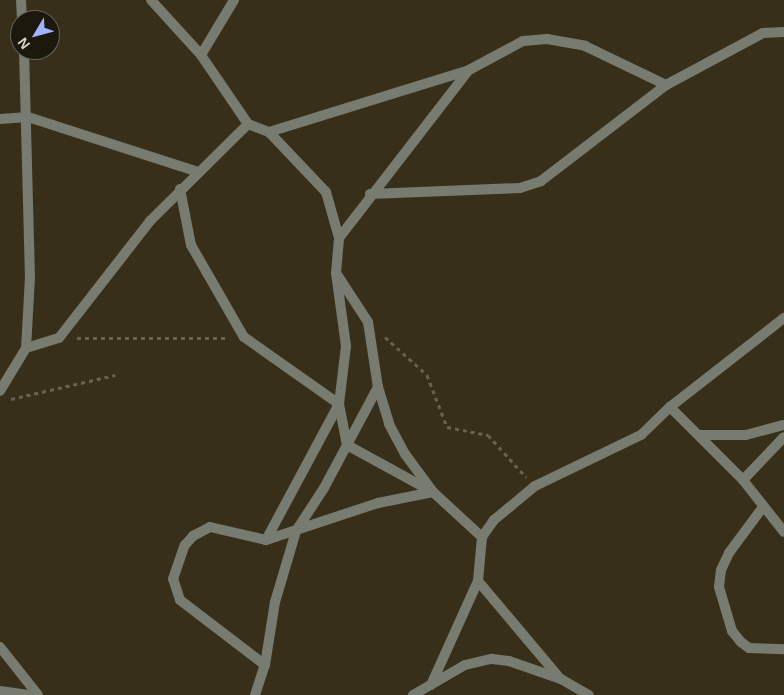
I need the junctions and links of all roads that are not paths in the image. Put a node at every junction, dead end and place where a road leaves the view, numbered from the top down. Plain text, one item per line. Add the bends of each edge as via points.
1 (151, 0) edge
2 (234, 0) edge
3 (784, 32) edge
4 (201, 55) junction
5 (25, 60) edge
6 (469, 70) junction
7 (666, 85) junction
8 (28, 117) junction
9 (0, 119) edge
10 (248, 124) junction
11 (269, 132) junction
12 (198, 172) junction
13 (180, 189) junction
14 (370, 194) junction
15 (338, 238) junction
16 (336, 274) junction
17 (784, 318) edge
18 (26, 348) junction
19 (378, 387) junction
20 (0, 391) edge
21 (339, 404) junction
22 (670, 407) junction
23 (784, 425) edge
24 (700, 435) junction
25 (784, 437) edge
26 (347, 445) junction
27 (743, 480) junction
28 (433, 492) junction
29 (763, 507) junction
30 (296, 531) junction
31 (784, 532) edge
32 (482, 536) junction
33 (266, 540) junction
34 (478, 581) junction
35 (0, 647) edge
36 (784, 649) edge
37 (265, 664) junction
38 (561, 678) junction
39 (431, 685) junction
40 (0, 691) edge
41 (29, 695) edge
42 (38, 695) edge
43 (256, 695) edge
44 (413, 695) edge
45 (589, 695) edge

1 - 4 street
2 - 4 street
3 - 7 street via 763,33
4 - 10 street
5 - 8 street
6 - 7 street via 523,41 547,39 585,46
6 - 11 street
6 - 14 street
7 - 14 street via 540,180 520,188
8 - 9 street
8 - 12 street
8 - 18 street via 30,277
10 - 11 street
10 - 12 street
11 - 15 street via 326,192
12 - 13 street
13 - 18 street via 136,237 59,338
13 - 21 street via 192,245 244,337
14 - 15 street
15 - 16 street
16 - 19 street via 368,322
16 - 21 street via 346,346
17 - 22 street
18 - 20 street
19 - 26 street
19 - 28 street via 389,424 405,454
21 - 26 street
21 - 33 street
22 - 24 street
22 - 32 street via 630,443 535,486 494,520
23 - 24 street via 746,435
24 - 27 street
25 - 27 street
26 - 28 street
26 - 30 street
27 - 29 street
28 - 30 street via 378,503
28 - 32 street
29 - 31 street
29 - 36 street via 729,553 721,570 719,587 732,631 740,642 749,648
30 - 33 street
30 - 37 street via 275,602
32 - 34 street
33 - 37 street via 210,527 201,530 185,545 173,580 180,600 187,608
34 - 38 street
34 - 39 street
35 - 42 street
37 - 43 street
38 - 39 street via 509,661 492,659 465,665
38 - 45 street
39 - 44 street
40 - 41 street

